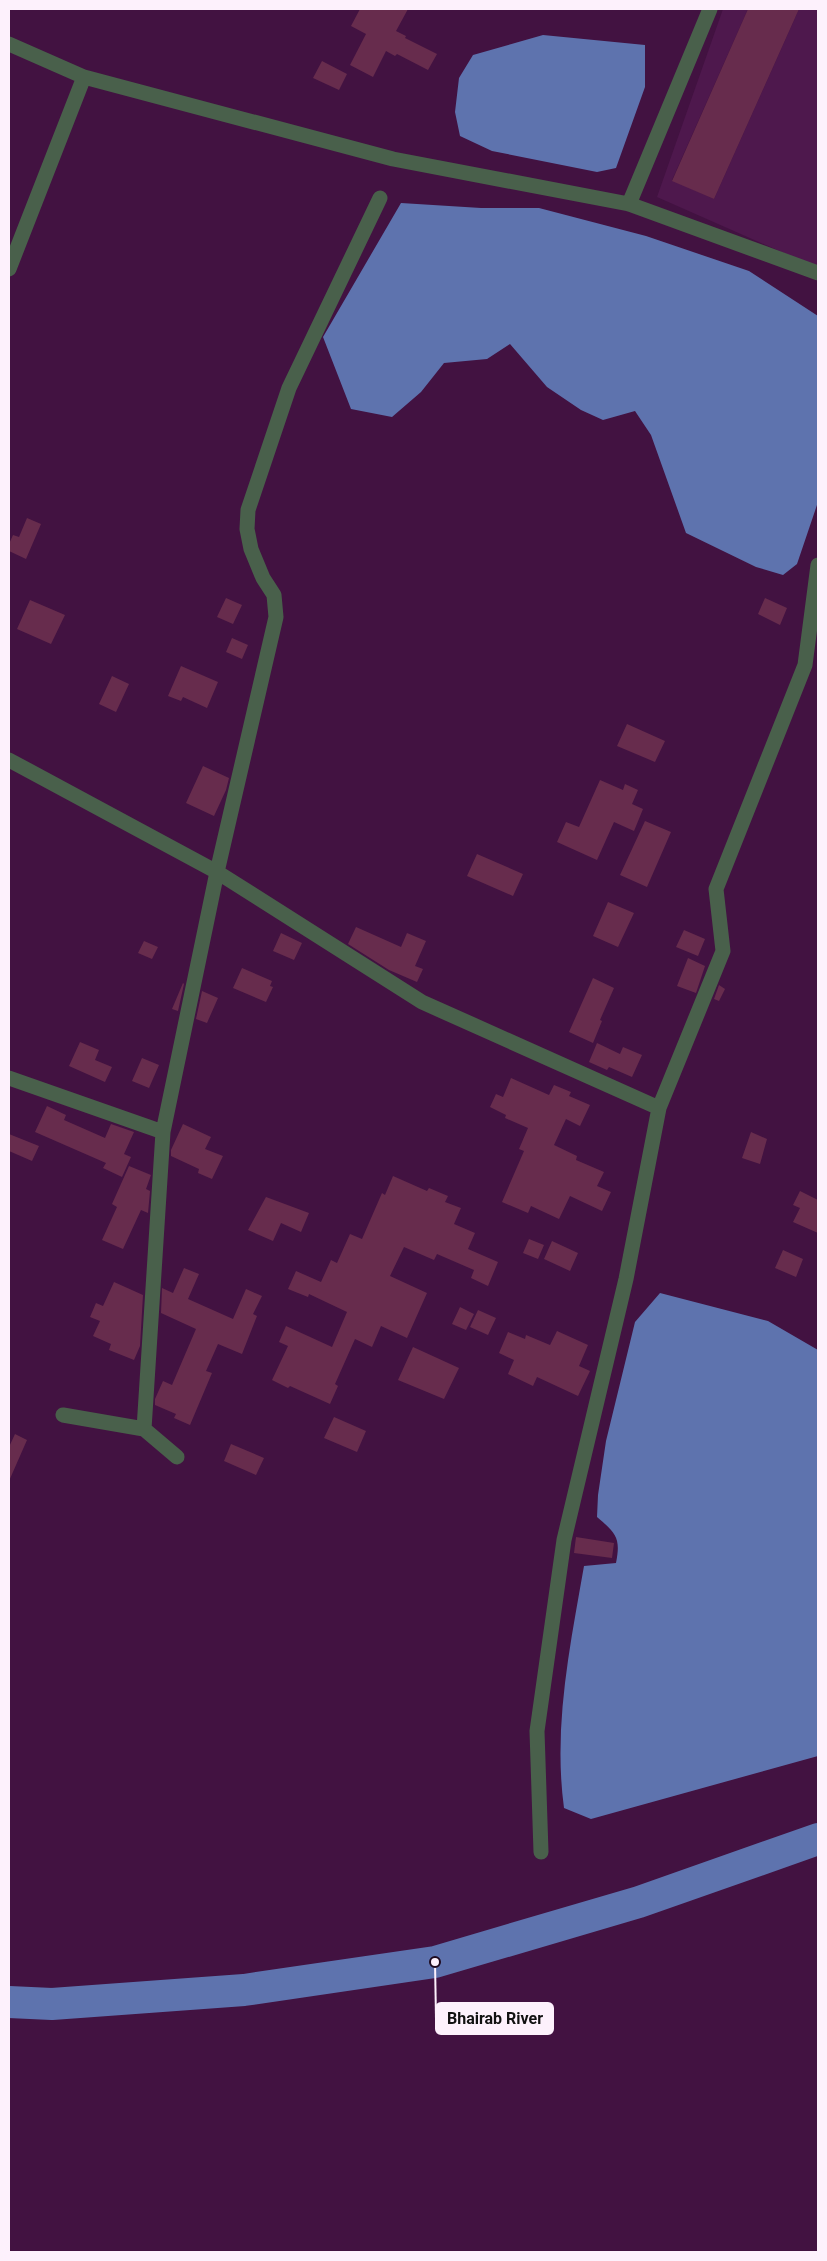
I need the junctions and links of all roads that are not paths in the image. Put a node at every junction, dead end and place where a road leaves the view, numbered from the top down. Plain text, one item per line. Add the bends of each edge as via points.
1 (710, 9) edge
2 (9, 44) edge
3 (84, 77) junction
4 (380, 198) dead end
5 (629, 204) junction
6 (9, 269) edge
7 (818, 274) edge
8 (818, 565) edge
9 (9, 760) edge
10 (217, 872) junction
11 (9, 1078) edge
12 (659, 1108) junction
13 (163, 1132) junction
14 (63, 1415) dead end
15 (144, 1429) junction
16 (178, 1457) dead end
17 (541, 1852) dead end

1 - 5 street
2 - 3 street
3 - 5 street via 393,159
3 - 6 street
4 - 10 street via 289,388 248,510 251,549 274,595 276,617
5 - 7 street
8 - 12 street via 805,664 716,889 722,950
9 - 10 street
10 - 12 street via 422,1002
10 - 13 street
11 - 13 street
12 - 17 street via 626,1279 564,1540 537,1732
13 - 15 street
14 - 15 street
15 - 16 street

